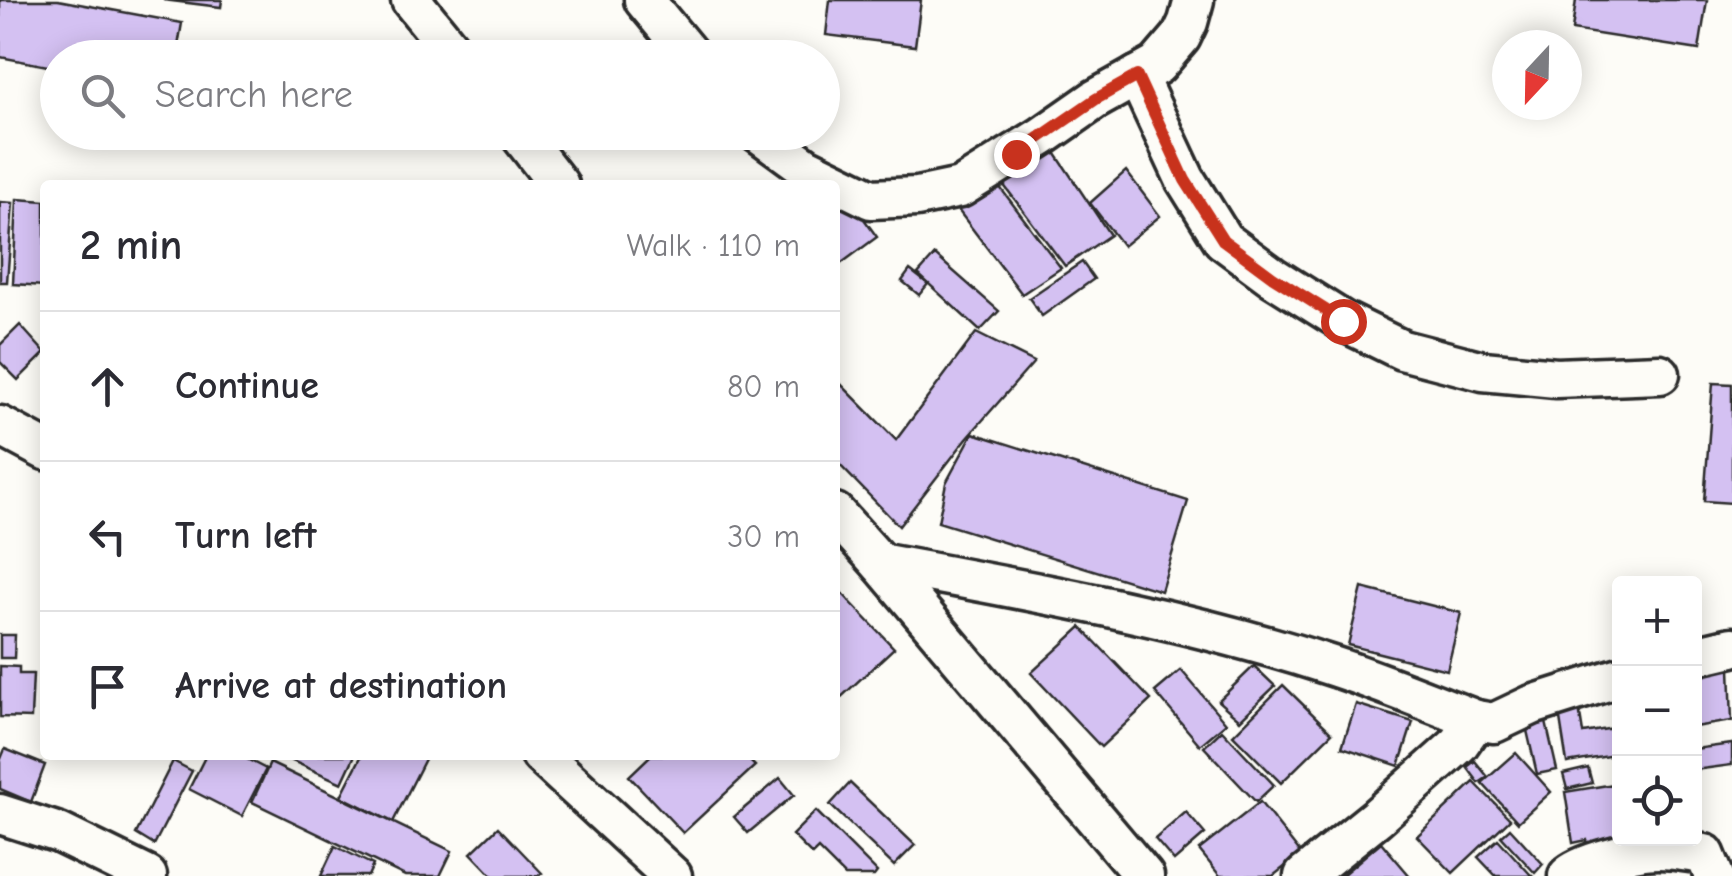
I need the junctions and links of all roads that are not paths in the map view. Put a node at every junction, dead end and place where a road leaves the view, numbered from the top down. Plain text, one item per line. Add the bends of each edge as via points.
1 (410, 0) edge
2 (644, 0) edge
3 (1194, 0) edge
4 (443, 40) edge
5 (677, 40) edge
6 (1137, 76) junction
7 (532, 150) edge
8 (783, 150) edge
9 (555, 180) edge
10 (832, 180) edge
11 (840, 184) edge
12 (1660, 374) dead end
13 (0, 426) edge
14 (40, 447) edge
15 (840, 519) edge
16 (880, 563) junction
17 (1732, 647) edge
18 (1702, 654) edge
19 (1612, 679) edge
20 (1476, 720) junction
21 (546, 760) edge
22 (0, 814) edge
23 (1717, 860) edge
24 (147, 876) edge
25 (672, 876) edge
26 (1144, 876) edge
27 (1304, 876) edge
28 (1568, 876) edge

1 - 4 street
2 - 5 street
3 - 6 street via 1171,50
6 - 11 street via 960,188 871,199
6 - 12 street via 1185,180 1223,240 1343,321 1402,350 1482,371 1556,378
7 - 9 street
8 - 10 street
13 - 14 street
15 - 16 street
16 - 20 street via 1205,630 1327,664
16 - 26 street
17 - 18 street
19 - 20 street via 1494,723
20 - 27 street via 1459,744
21 - 25 street
22 - 24 street via 59,833
23 - 28 street via 1654,848

